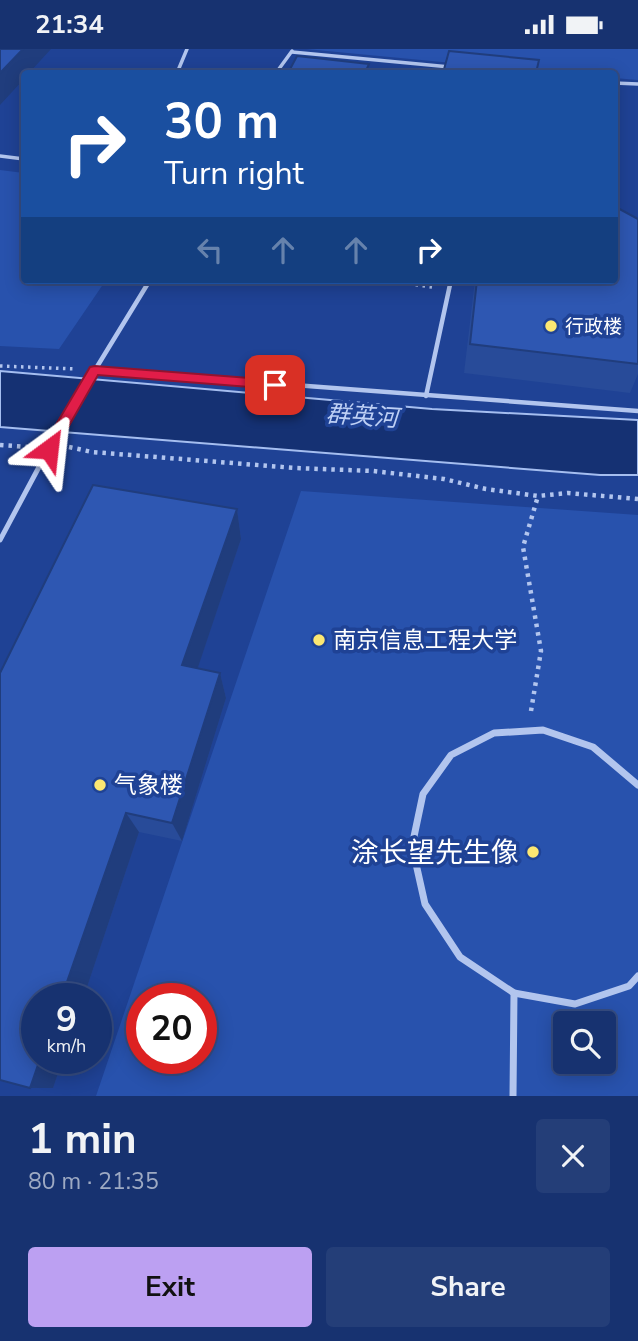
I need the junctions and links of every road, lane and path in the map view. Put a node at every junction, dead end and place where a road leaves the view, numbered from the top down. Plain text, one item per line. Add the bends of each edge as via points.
1 (187, 49) edge
2 (292, 51) edge
3 (457, 67) edge
4 (178, 70) edge
5 (278, 70) edge
6 (618, 83) edge
7 (638, 84) edge
8 (0, 156) edge
9 (21, 159) edge
10 (148, 284) edge
11 (412, 284) edge
12 (451, 284) edge
13 (450, 289) junction
14 (0, 366) edge
15 (95, 370) junction
16 (426, 396) junction
17 (638, 411) edge
18 (0, 445) edge
19 (49, 449) junction
20 (39, 467) joint
21 (538, 496) junction
22 (638, 499) edge
23 (0, 540) edge
24 (527, 731) junction
25 (638, 785) edge
26 (638, 976) edge
27 (514, 993) junction
28 (513, 1096) edge

1 - 4 lane
2 - 3 lane
2 - 5 lane
6 - 7 lane
8 - 9 lane
10 - 15 lane
11 - 13 path
12 - 13 lane
13 - 16 lane
14 - 15 path
15 - 16 lane
15 - 19 lane, bridge
16 - 17 lane
18 - 19 path
19 - 20 lane, bridge
19 - 21 path via 373,471
20 - 23 lane
21 - 22 path via 568,493
21 - 24 path via 523,547 541,651
24 - 25 lane via 543,730 593,747
24 - 27 lane via 494,733 452,755 422,794 412,846 425,904 460,957
26 - 27 lane via 629,986 575,1004
27 - 28 lane

